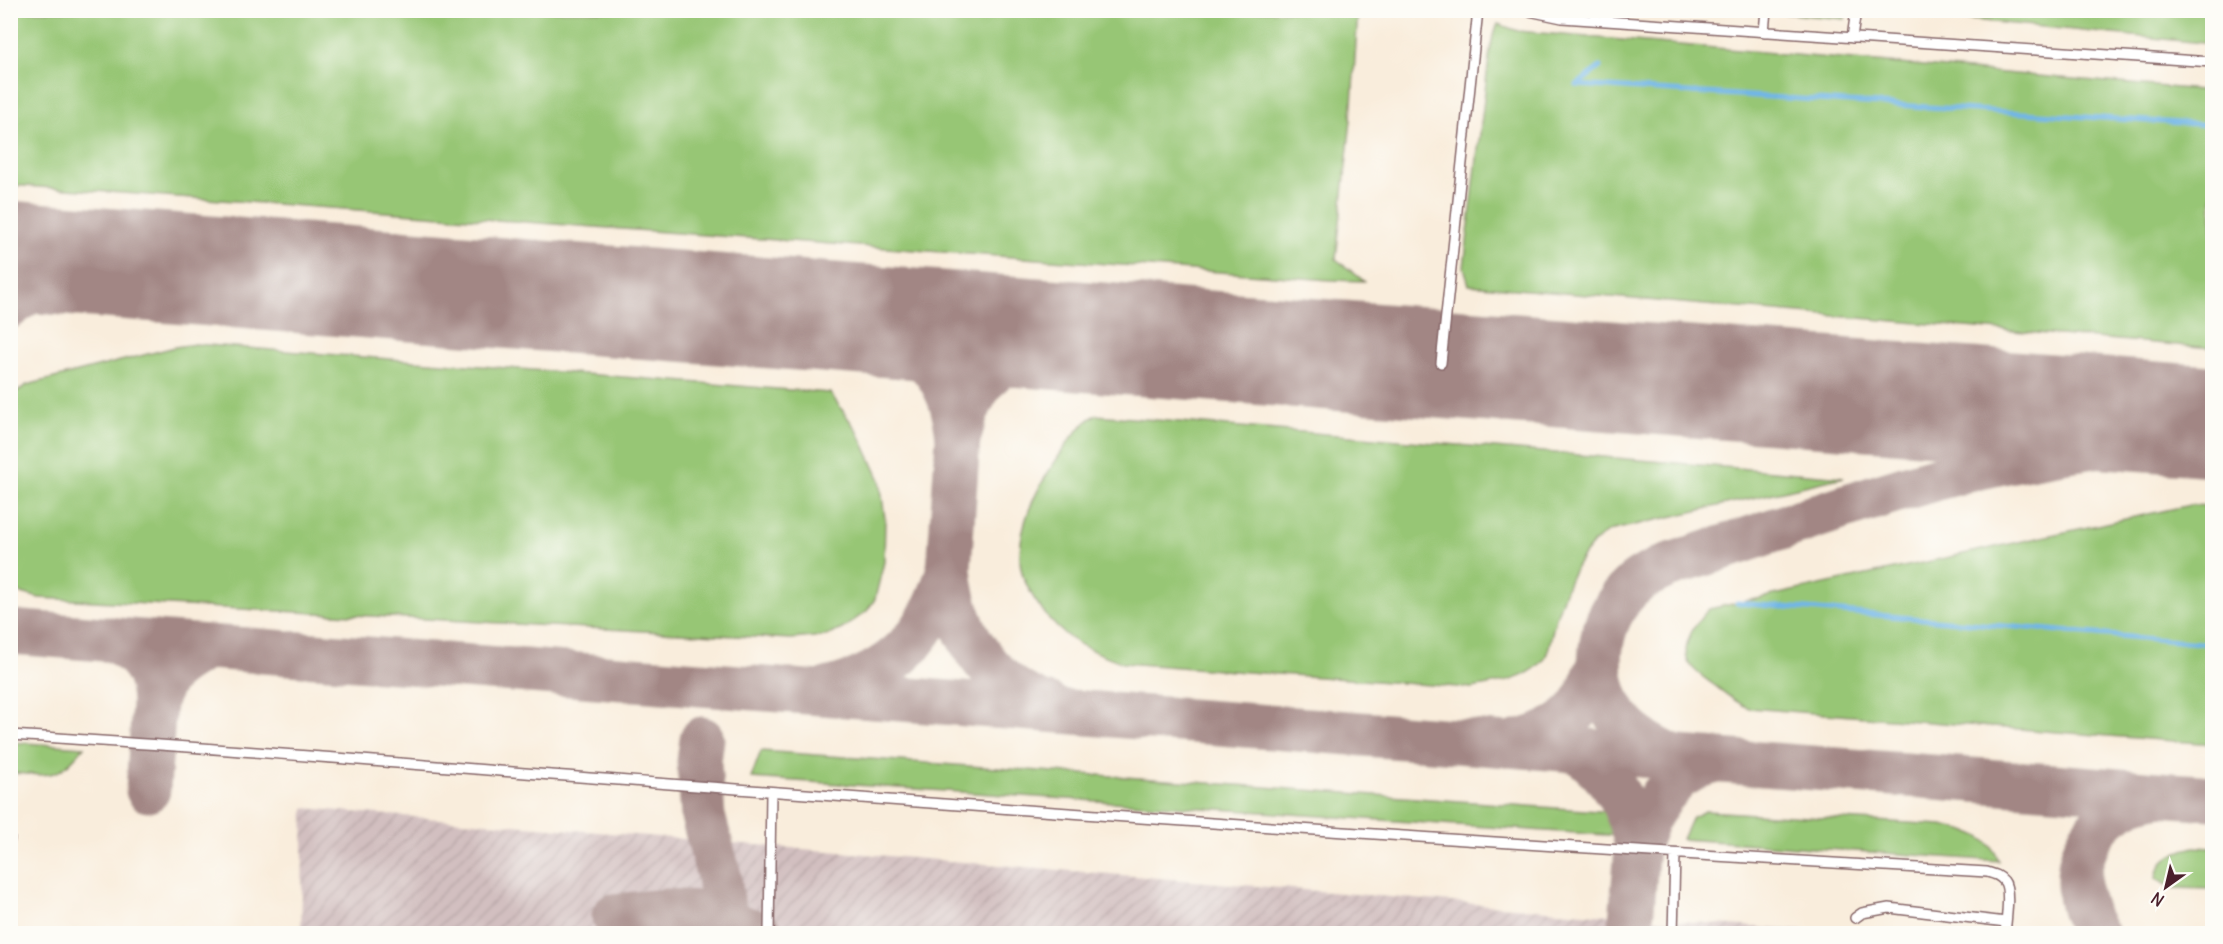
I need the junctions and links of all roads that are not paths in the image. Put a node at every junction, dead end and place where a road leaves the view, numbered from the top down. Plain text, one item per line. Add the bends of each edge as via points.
1 (1478, 10) edge
2 (1524, 10) edge
3 (1766, 10) edge
4 (1856, 10) edge
5 (1764, 32) junction
6 (1852, 38) junction
7 (2212, 62) edge
8 (1441, 363) dead end
9 (10, 735) edge
10 (771, 792) junction
11 (1675, 854) junction
12 (1855, 918) dead end
13 (2006, 922) junction
14 (769, 933) edge
15 (1673, 933) edge
16 (2005, 933) edge

1 - 8 lane
2 - 5 lane via 1562,18
3 - 5 lane
4 - 6 lane
5 - 6 lane
6 - 7 lane
9 - 10 lane
10 - 11 lane
10 - 14 lane
11 - 13 lane via 1987,872 2006,882
11 - 15 lane
12 - 13 lane via 1889,908
13 - 16 lane

